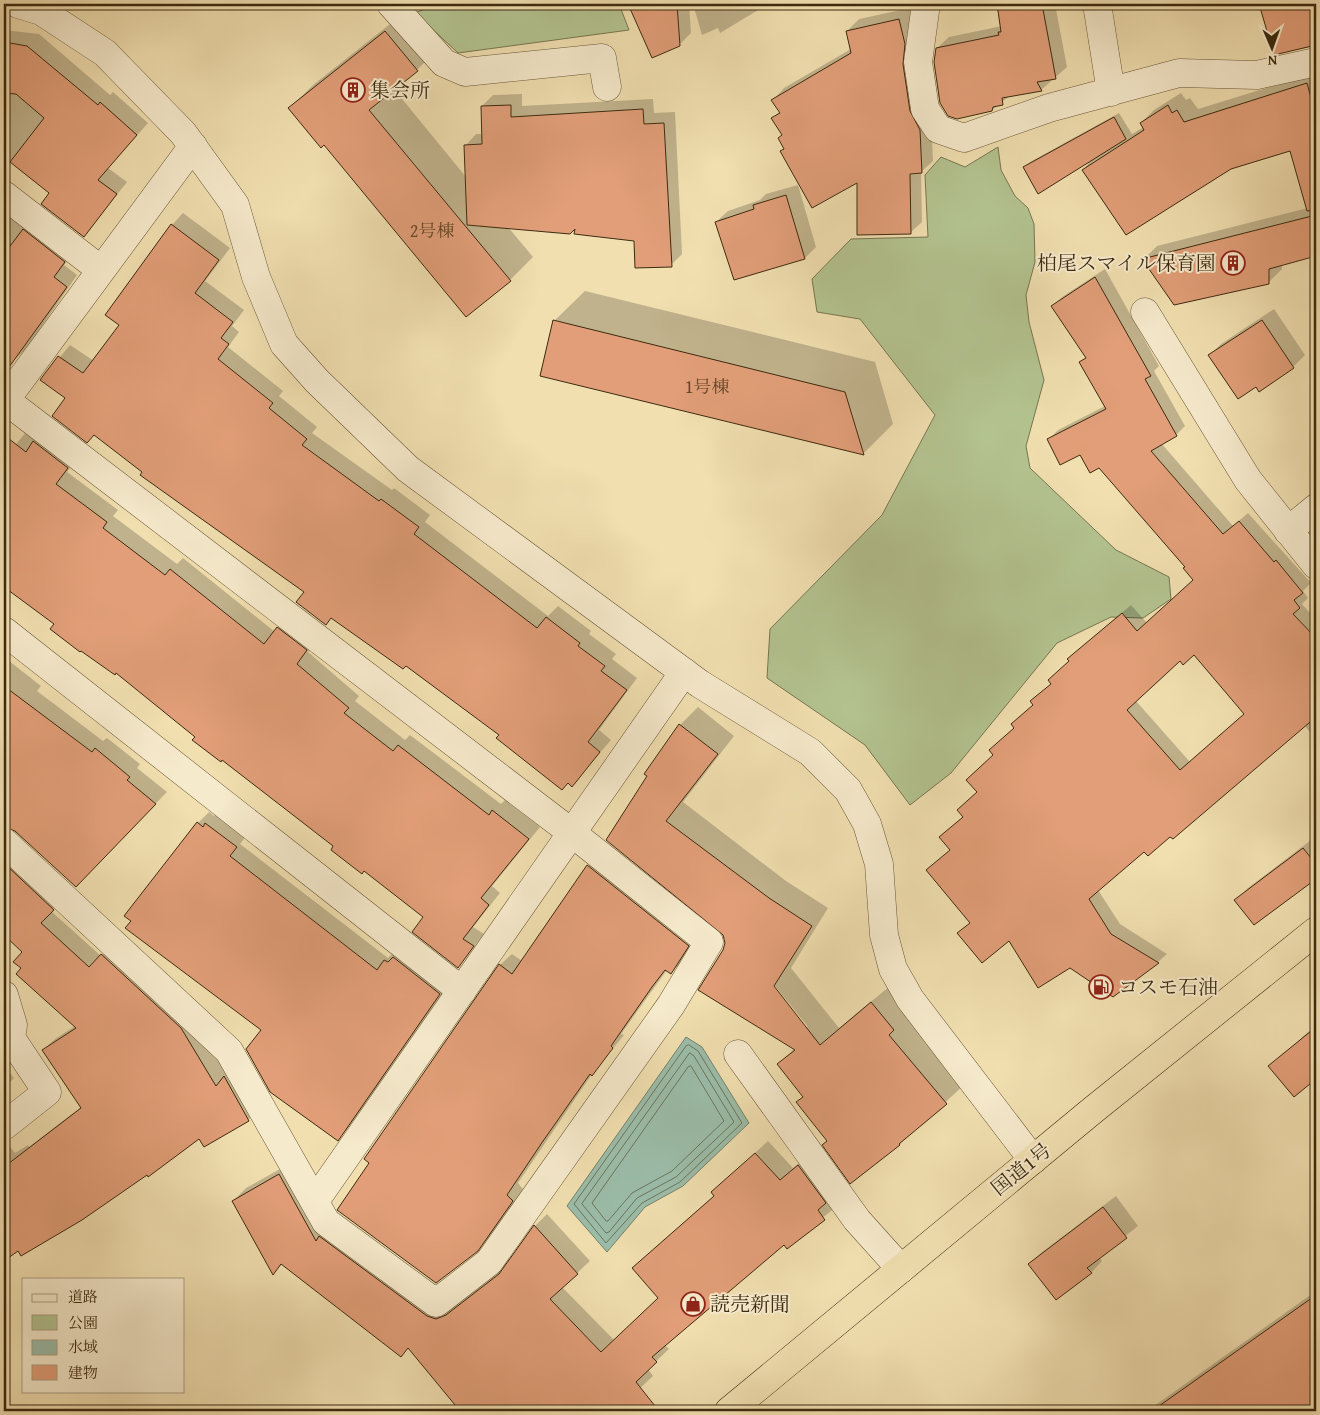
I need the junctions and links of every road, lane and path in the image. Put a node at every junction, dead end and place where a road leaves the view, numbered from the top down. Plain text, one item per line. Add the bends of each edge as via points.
1 (18, 4) edge
2 (391, 4) edge
3 (926, 4) edge
4 (1097, 4) edge
5 (1316, 62) edge
6 (607, 87) dead end
7 (1111, 92) junction
8 (193, 146) junction
9 (4, 196) edge
10 (101, 270) junction
11 (1145, 312) dead end
12 (4, 400) edge
13 (1316, 508) edge
14 (1288, 532) junction
15 (1316, 565) edge
16 (4, 631) edge
17 (684, 672) junction
18 (572, 833) junction
19 (4, 842) edge
20 (1316, 931) edge
21 (462, 991) junction
22 (4, 994) edge
23 (738, 1054) dead end
24 (4, 1126) edge
25 (1033, 1160) junction
26 (315, 1202) junction
27 (901, 1268) junction
28 (729, 1411) edge

1 - 8 street via 41,11 105,53
2 - 6 street via 444,63 465,72 602,58
3 - 7 street via 918,62 925,109 938,129 964,138 1049,108
4 - 7 street
5 - 7 street via 1257,76 1179,73
8 - 10 street
8 - 17 street via 235,205 256,277 284,344 317,381 408,469
9 - 10 street
10 - 12 street
11 - 14 street via 1248,480
12 - 18 street
13 - 14 street
14 - 15 street
16 - 21 street
17 - 18 street
17 - 25 street via 810,752 848,790 867,824 879,864 884,935 893,969 910,998
18 - 21 street
18 - 26 street via 710,942 670,1005 489,1262 436,1304 326,1222
19 - 26 street via 229,1051
20 - 25 highway, 国道1号
21 - 26 street
22 - 24 street via 12,1025 11,1038 47,1092
23 - 27 street via 857,1220
25 - 27 highway, 国道1号
27 - 28 highway, 国道1号 via 850,1314

